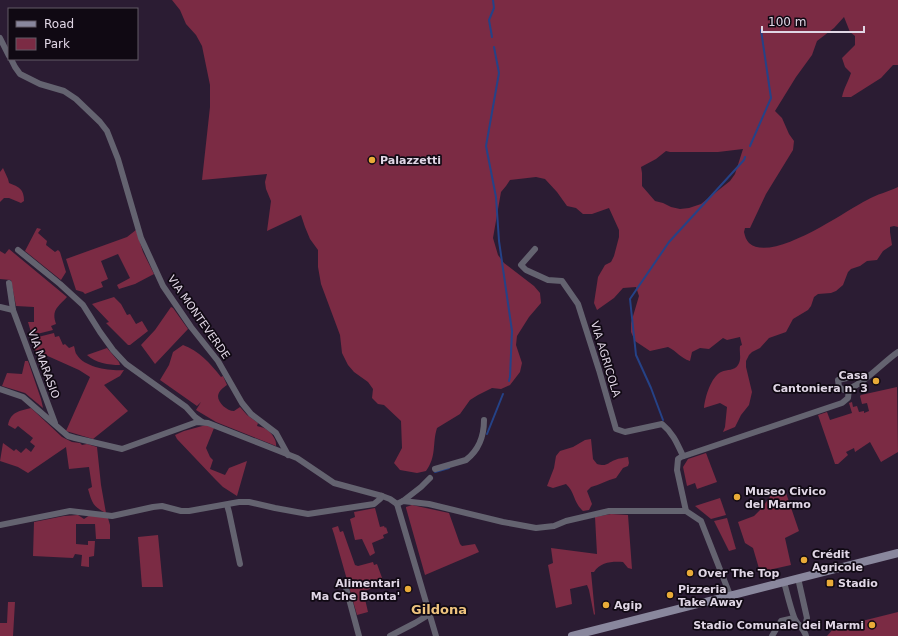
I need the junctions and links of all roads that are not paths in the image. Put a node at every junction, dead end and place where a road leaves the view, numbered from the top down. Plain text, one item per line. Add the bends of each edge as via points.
1 (0, 38) edge
2 (8, 54) edge
3 (12, 60) edge
4 (535, 248) dead end
5 (18, 250) dead end
6 (9, 283) dead end
7 (0, 307) edge
8 (13, 310) junction
9 (897, 353) edge
10 (847, 378) dead end
11 (0, 389) edge
12 (849, 389) junction
13 (484, 420) dead end
14 (203, 422) junction
15 (56, 426) junction
16 (288, 455) junction
17 (682, 456) junction
18 (436, 469) dead end
19 (430, 478) dead end
20 (382, 496) junction
21 (400, 502) junction
22 (227, 505) junction
23 (686, 511) junction
24 (0, 526) edge
25 (898, 553) edge
26 (240, 564) dead end
27 (798, 578) junction
28 (784, 582) junction
29 (346, 584) dead end
30 (730, 596) junction
31 (430, 614) junction
32 (794, 618) junction
33 (805, 633) edge
34 (359, 636) edge
35 (390, 636) edge
36 (436, 636) edge
37 (572, 636) edge
38 (772, 636) edge

1 - 2 street
3 - 16 street, VIA MONTEVERDE via 20,74 40,84 64,91 76,99 107,131 145,248 163,286 218,361 244,406 276,433
4 - 17 street, VIA AGRICOLA via 521,265 548,280 562,281 578,304 616,429 625,432 662,424 671,431
5 - 14 street via 83,305 113,350 126,364
6 - 8 street, VIA MARASIO
7 - 8 street
8 - 15 street, VIA MARASIO
9 - 12 street
10 - 12 street via 838,382 839,387
11 - 15 street via 23,397
12 - 17 street via 848,398 842,403
13 - 18 street via 481,439 470,457
14 - 15 street via 122,449 68,436
14 - 16 street
16 - 20 street via 305,462 334,483
17 - 23 street via 678,459 677,470
19 - 21 street
20 - 21 street
20 - 22 street via 374,504 308,514 249,502
21 - 23 street via 429,504 536,528 554,526 566,520 609,511
21 - 31 street
22 - 24 street via 189,511 162,506 112,516 70,511
22 - 26 street
23 - 30 street via 701,520
25 - 27 main road
27 - 28 main road
27 - 33 street via 808,618
28 - 30 main road
28 - 32 street
29 - 34 street
30 - 37 main road
31 - 35 street
31 - 36 street
32 - 33 street
32 - 38 street via 781,621

